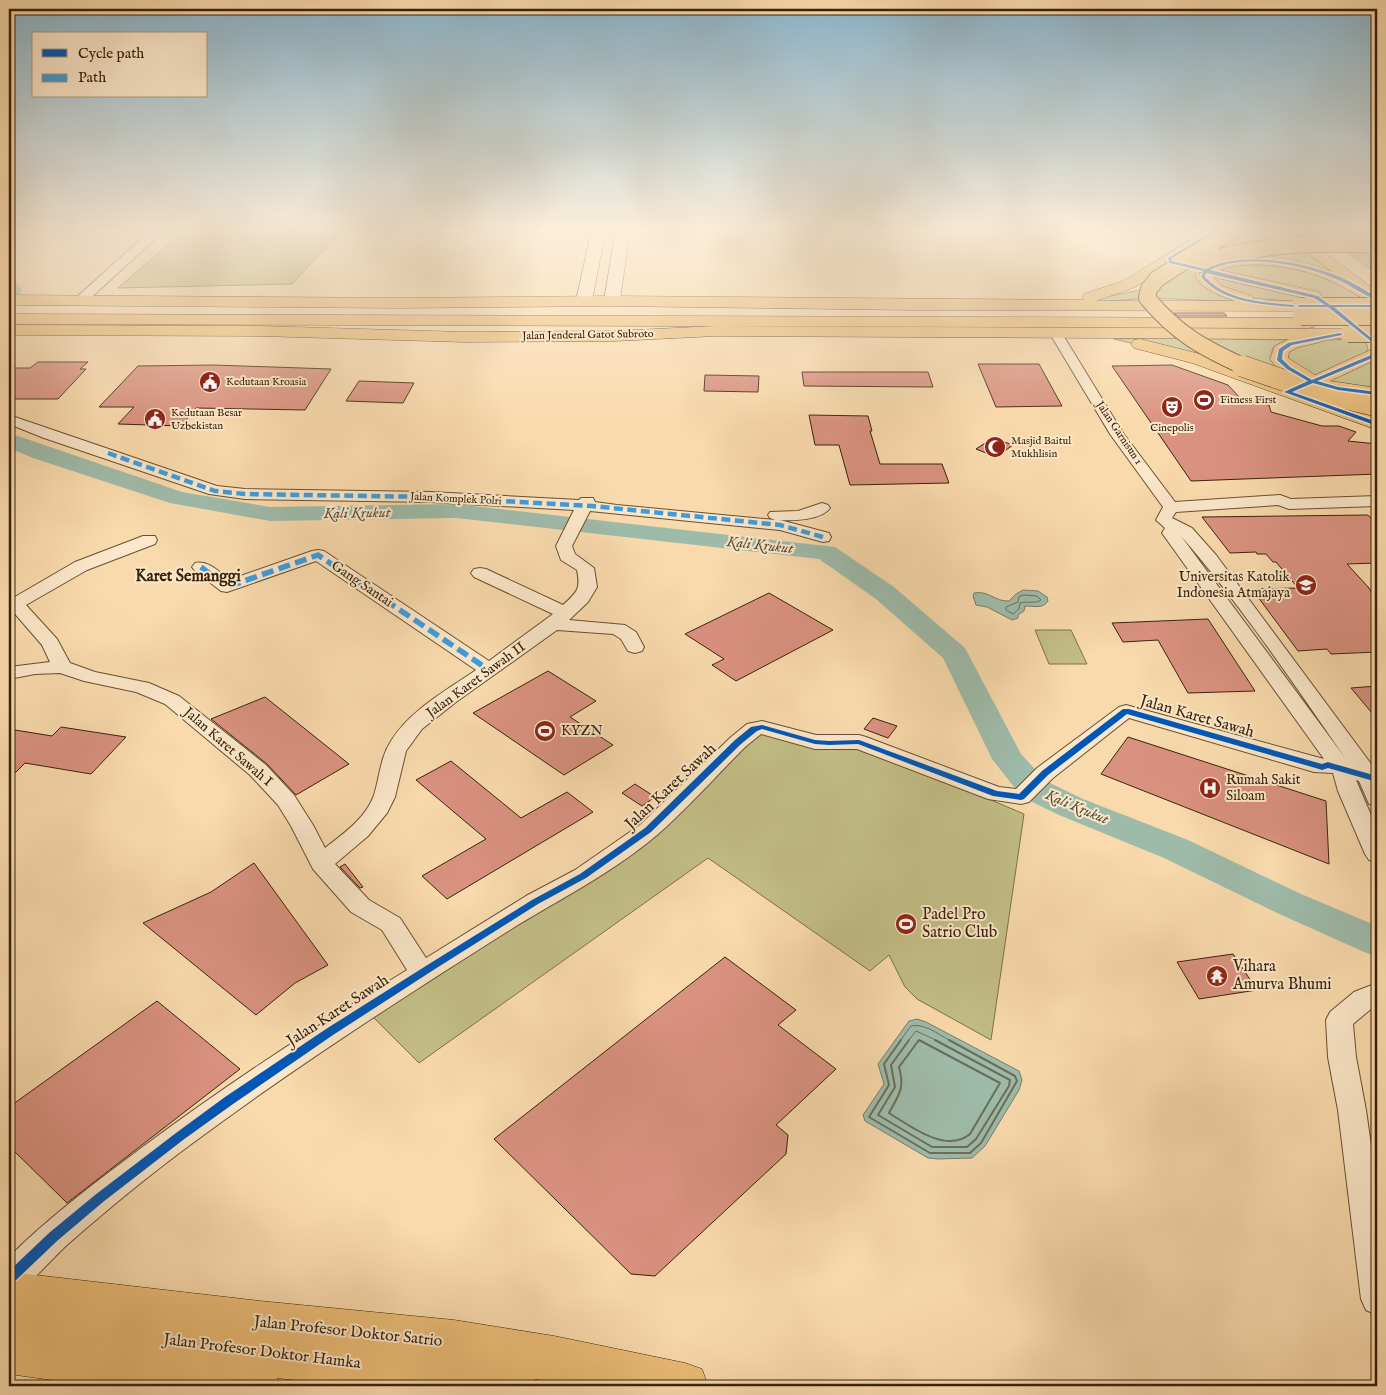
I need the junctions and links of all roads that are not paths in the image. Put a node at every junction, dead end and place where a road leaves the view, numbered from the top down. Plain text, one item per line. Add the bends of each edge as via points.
1 (87, 294) edge
2 (585, 294) edge
3 (613, 294) edge
4 (1101, 294) edge
5 (1127, 294) edge
6 (1148, 294) edge
7 (1228, 294) edge
8 (1304, 294) edge
9 (81, 300) junction
10 (584, 301) junction
11 (612, 301) junction
12 (758, 304) junction
13 (1039, 305) junction
14 (1065, 306) junction
15 (1377, 306) edge
16 (14, 308) edge
17 (435, 312) junction
18 (1301, 313) junction
19 (1377, 317) edge
20 (269, 320) junction
21 (1377, 324) edge
22 (9, 330) edge
23 (1056, 332) junction
24 (1344, 334) junction
25 (1377, 334) edge
26 (1377, 345) edge
27 (1377, 352) edge
28 (1322, 378) dead end
29 (1377, 394) edge
30 (1377, 406) edge
31 (9, 419) edge
32 (1377, 424) edge
33 (388, 491) dead end
34 (1377, 491) edge
35 (1280, 500) junction
36 (1377, 501) edge
37 (585, 505) junction
38 (1171, 507) junction
39 (822, 508) dead end
40 (1174, 527) junction
41 (822, 537) dead end
42 (149, 540) dead end
43 (201, 567) dead end
44 (480, 573) dead end
45 (558, 618) junction
46 (635, 647) dead end
47 (1276, 648) junction
48 (1254, 649) junction
49 (62, 667) junction
50 (489, 670) junction
51 (9, 673) edge
52 (1302, 682) junction
53 (1279, 683) junction
54 (1337, 772) junction
55 (1375, 787) edge
56 (1377, 854) edge
57 (321, 863) junction
58 (423, 973) junction
59 (1377, 993) edge
60 (9, 1279) edge
61 (9, 1293) edge
62 (1377, 1299) edge
63 (9, 1315) edge
64 (9, 1351) edge
65 (257, 1386) edge
66 (515, 1386) edge
67 (684, 1386) edge

1 - 9 street
2 - 10 main road
3 - 11 main road
4 - 13 main road
5 - 14 main road, bridge
6 - 30 main road, bridge via 1153,308 1187,337 1251,369
7 - 18 main road
8 - 26 main road via 1322,300
9 - 10 main road
9 - 16 main road
10 - 11 main road
11 - 12 main road
12 - 13 main road
12 - 17 main road
13 - 14 main road
14 - 18 main road
15 - 18 main road, bridge
16 - 17 main road
16 - 20 main road
17 - 18 main road
18 - 19 main road, bridge
18 - 20 main road
18 - 21 main road
20 - 23 main road via 458,328
22 - 23 main road, Jalan Jenderal Gatot Subroto via 259,331 461,337 716,332
23 - 24 main road, Jalan Jenderal Gatot Subroto
23 - 32 main road via 1134,342 1168,350 1292,390
23 - 38 street, Jalan Garnisun 1 via 1117,434
24 - 25 main road, Jalan Jenderal Gatot Subroto, bridge
24 - 29 main road via 1290,344 1281,350 1279,359 1288,368 1316,383
27 - 28 main road
31 - 37 street, Jalan Komplek Polri via 215,491
33 - 37 street
34 - 35 street via 1283,496
35 - 36 street via 1289,504
35 - 38 street
37 - 39 street via 799,516
37 - 41 street, Jalan Komplek Polri via 780,526
37 - 45 street, Jalan Karet Sawah II via 564,546 567,556 585,568 588,585 583,597
38 - 40 street via 1163,518
40 - 47 street via 1186,532 1210,559
40 - 48 street via 1170,533
42 - 49 street via 81,566 19,602 17,606 50,643
43 - 50 street, Gang Santai via 227,588 318,555
44 - 45 street
45 - 46 street via 618,629 629,636
45 - 50 street, Jalan Karet Sawah II
47 - 48 street
47 - 52 street
48 - 53 street
49 - 51 street, Jalan Karet Sawah I
49 - 57 street, Jalan Karet Sawah I via 91,677 142,687 172,700 258,770 286,800
50 - 57 street, Jalan Karet Sawah II via 450,697 405,735 397,747 390,780 379,808 359,831
52 - 53 street
52 - 55 street
53 - 54 street
54 - 55 street
54 - 56 street
54 - 58 street, Jalan Karet Sawah via 1126,710 1045,773 1021,797 1008,797 859,742 828,744 762,727 754,729 738,742 648,830 583,876 535,902
57 - 58 street, Jalan Karet Sawah I via 360,906 391,924
58 - 60 street, Jalan Karet Sawah via 189,1128 34,1253
59 - 62 street via 1363,999 1339,1020
61 - 67 main road, Jalan Profesor Doktor Satrio via 454,1343 554,1359
63 - 66 main road, Jalan Profesor Doktor Hamka via 196,1344
64 - 65 main road

